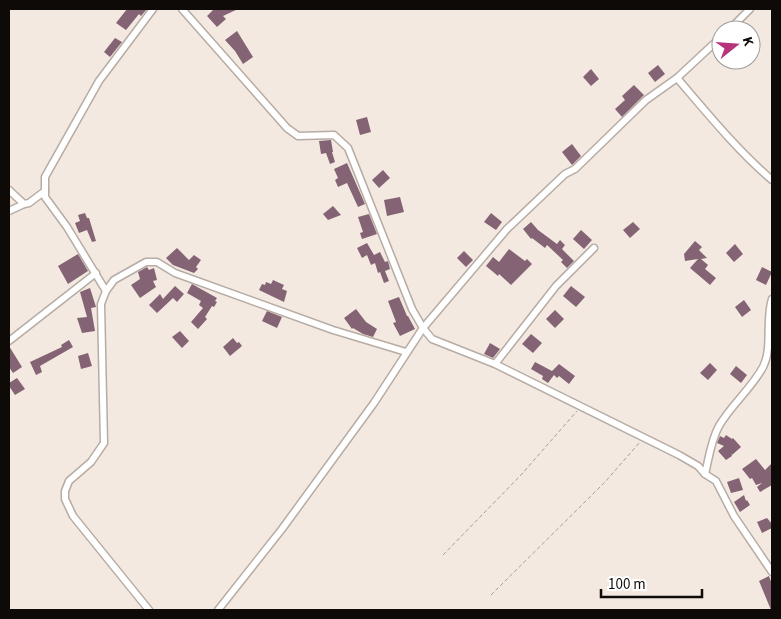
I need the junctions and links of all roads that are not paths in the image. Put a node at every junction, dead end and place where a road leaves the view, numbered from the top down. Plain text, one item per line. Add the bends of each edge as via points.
1 (153, 9) edge
2 (182, 9) edge
3 (750, 9) edge
4 (739, 20) edge
5 (711, 46) edge
6 (677, 78) junction
7 (772, 180) edge
8 (9, 190) edge
9 (45, 191) junction
10 (24, 204) junction
11 (9, 211) edge
12 (594, 248) dead end
13 (96, 273) junction
14 (106, 291) junction
15 (772, 299) edge
16 (423, 328) junction
17 (9, 341) edge
18 (406, 352) junction
19 (495, 364) junction
20 (705, 474) junction
21 (772, 572) edge
22 (149, 610) edge
23 (218, 610) edge

1 - 9 street via 98,81 45,177
2 - 16 street via 287,128 298,136 334,135 348,148 412,309
3 - 4 street
5 - 6 street
6 - 7 street via 716,124
6 - 16 street via 646,100 507,229
8 - 10 street
9 - 10 street
9 - 13 street via 45,197
10 - 11 street
12 - 19 street via 556,286
13 - 14 street
13 - 17 street
14 - 18 street via 114,280 146,262 157,262 175,273 333,330
14 - 22 street via 100,304 104,442 91,462 69,481 64,499 73,516
15 - 20 street via 768,310 767,354 763,367 718,426
16 - 18 street
16 - 19 street via 432,339
18 - 23 street via 374,403
19 - 20 street via 698,466
20 - 21 street via 716,481 734,516

